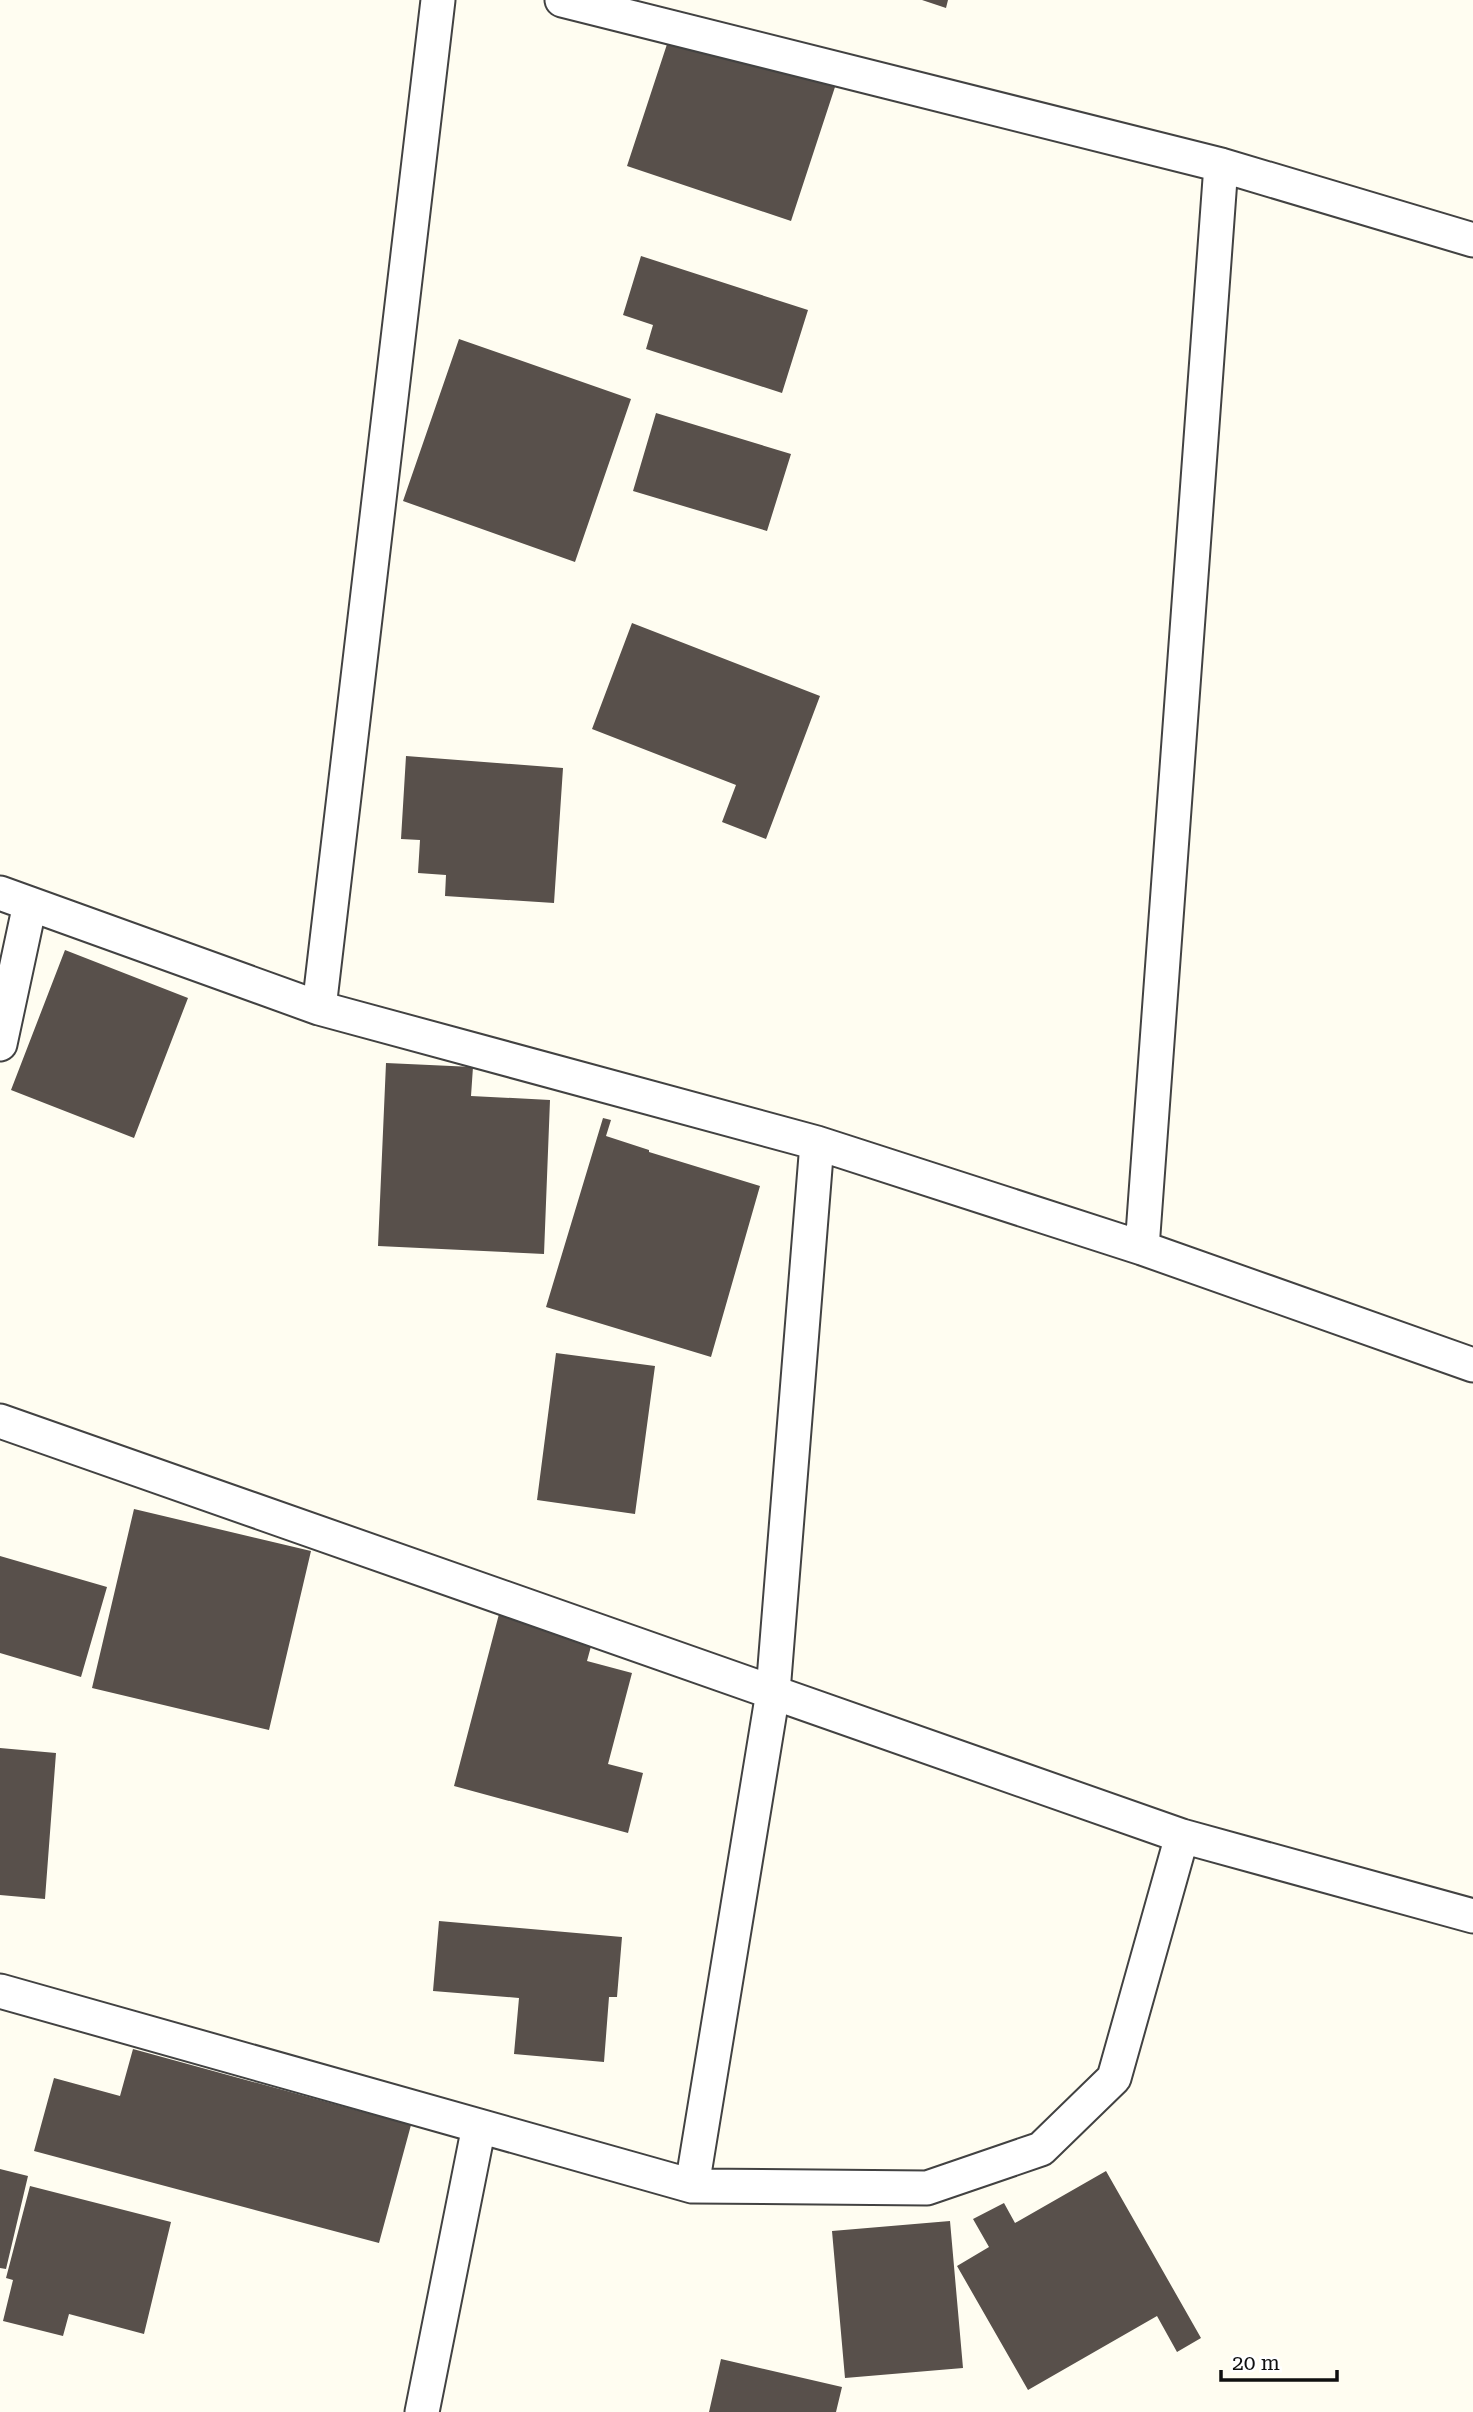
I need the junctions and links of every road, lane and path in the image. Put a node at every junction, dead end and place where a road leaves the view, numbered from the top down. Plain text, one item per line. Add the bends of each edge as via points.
1 (438, 0) edge
2 (562, 0) edge
3 (1221, 165) junction
4 (1473, 240) edge
5 (15, 898) edge
6 (319, 1008) junction
7 (0, 1044) edge
8 (817, 1143) junction
9 (1142, 1248) junction
10 (1473, 1365) edge
11 (0, 1421) edge
12 (773, 1692) junction
13 (1182, 1836) junction
14 (1473, 1916) edge
15 (0, 1992) edge
16 (479, 2126) junction
17 (692, 2186) junction
18 (422, 2412) edge

1 - 6 street
2 - 3 street
3 - 4 street
3 - 9 street
5 - 6 street
5 - 7 street
6 - 8 street
8 - 9 street
8 - 12 street
9 - 10 street
11 - 12 street
12 - 13 street
12 - 17 street
13 - 14 street
13 - 17 street via 1114,2078 1041,2149 927,2188
15 - 16 street
16 - 17 street
16 - 18 street

